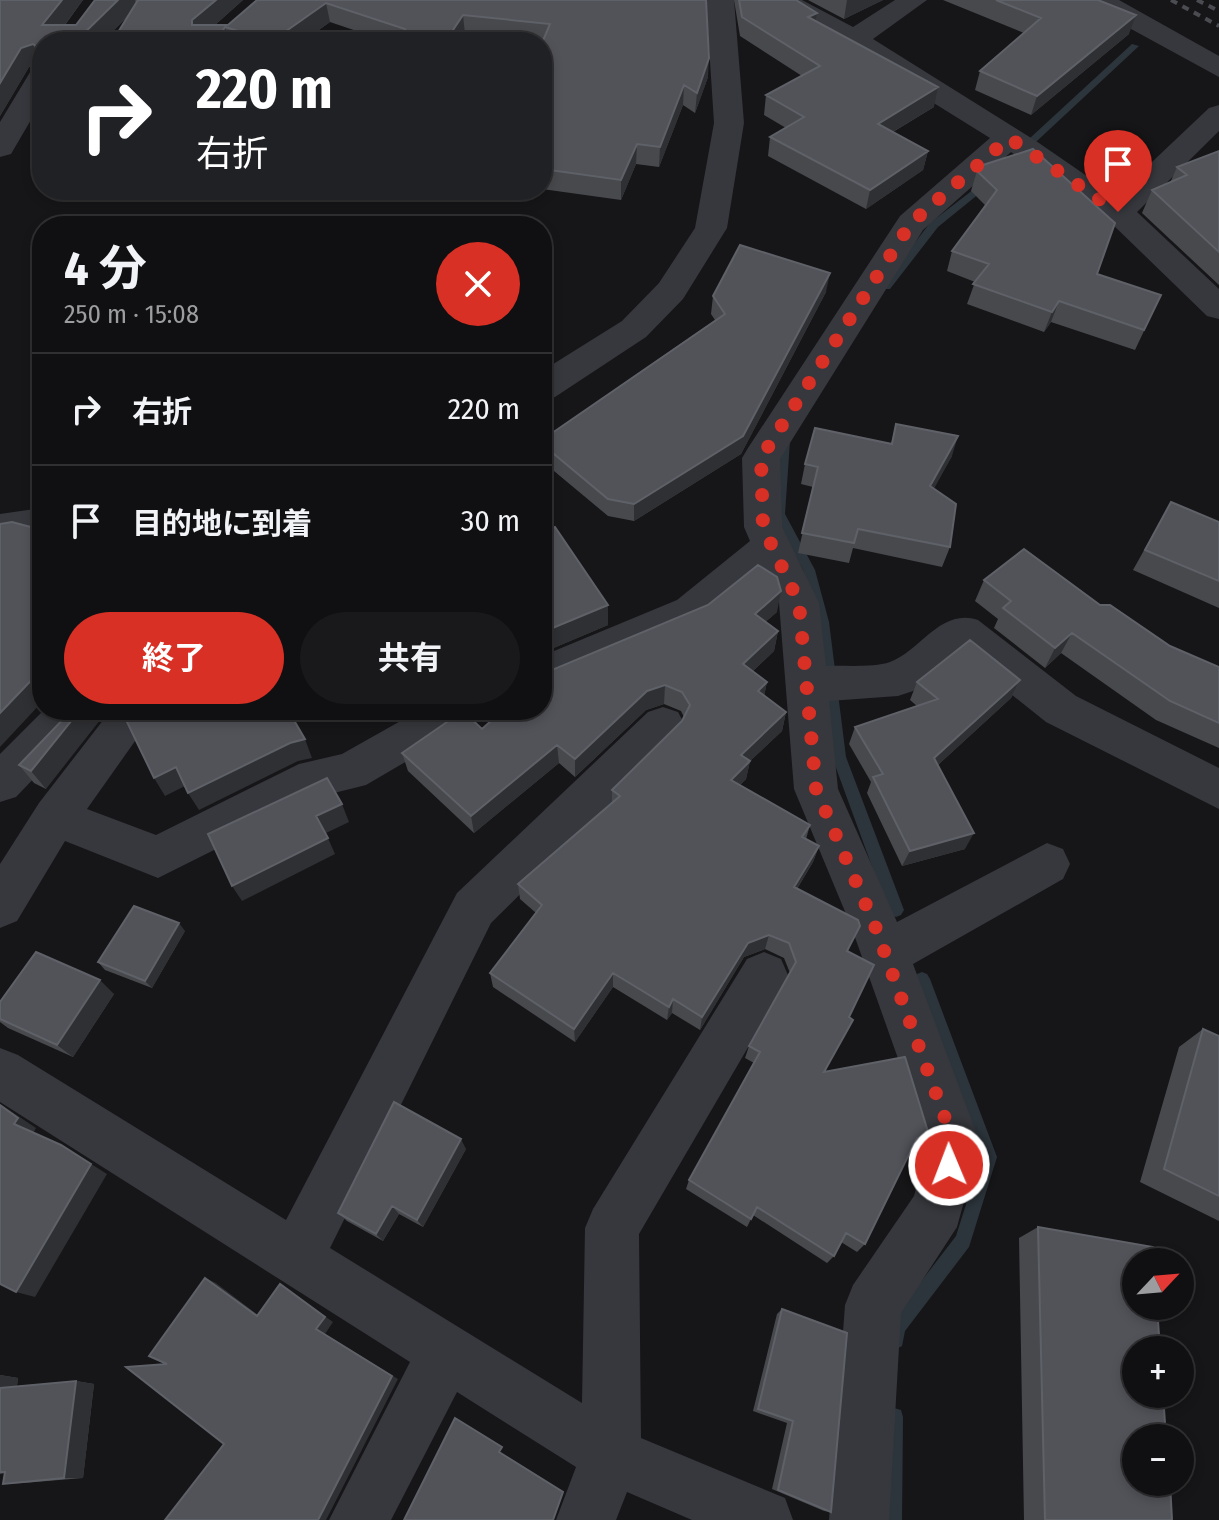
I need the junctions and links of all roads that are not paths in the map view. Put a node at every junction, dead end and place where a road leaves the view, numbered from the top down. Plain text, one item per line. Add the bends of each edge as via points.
1 (720, 0) edge
2 (782, 0) edge
3 (913, 0) edge
4 (1099, 0) edge
5 (854, 39) junction
6 (1219, 68) edge
7 (32, 92) edge
8 (1219, 114) edge
9 (1009, 138) junction
10 (0, 148) edge
11 (1118, 212) junction
12 (1219, 308) edge
13 (552, 382) edge
14 (32, 524) edge
15 (0, 529) edge
16 (772, 545) junction
17 (552, 670) edge
18 (826, 683) junction
19 (62, 720) edge
20 (128, 720) edge
21 (440, 720) edge
22 (663, 725) dead end
23 (0, 783) edge
24 (1219, 790) edge
25 (55, 817) junction
26 (1047, 864) dead end
27 (0, 906) edge
28 (885, 954) junction
29 (764, 975) dead end
30 (0, 1073) edge
31 (297, 1256) junction
32 (447, 1351) junction
33 (611, 1455) junction
34 (359, 1520) edge
35 (586, 1520) edge
36 (763, 1520) edge
37 (859, 1520) edge

1 - 13 street via 729,123 711,228 671,291 634,329
2 - 5 street
3 - 5 street
4 - 6 street
5 - 9 street
7 - 10 street
8 - 11 street
9 - 11 street
9 - 16 street via 911,223 761,458 763,527
11 - 12 street
14 - 15 street
16 - 17 street via 691,611
16 - 18 street via 799,603
18 - 24 street via 898,679 963,632 1061,709
18 - 28 street via 816,789
19 - 23 street
20 - 25 street
21 - 25 street via 350,772 315,778 158,857
22 - 31 street via 474,908
25 - 27 street
26 - 28 street
28 - 37 street via 954,1143 938,1208 873,1305
29 - 33 street via 612,1228
30 - 31 street
31 - 32 street
32 - 33 street
32 - 34 street
33 - 35 street
33 - 36 street

